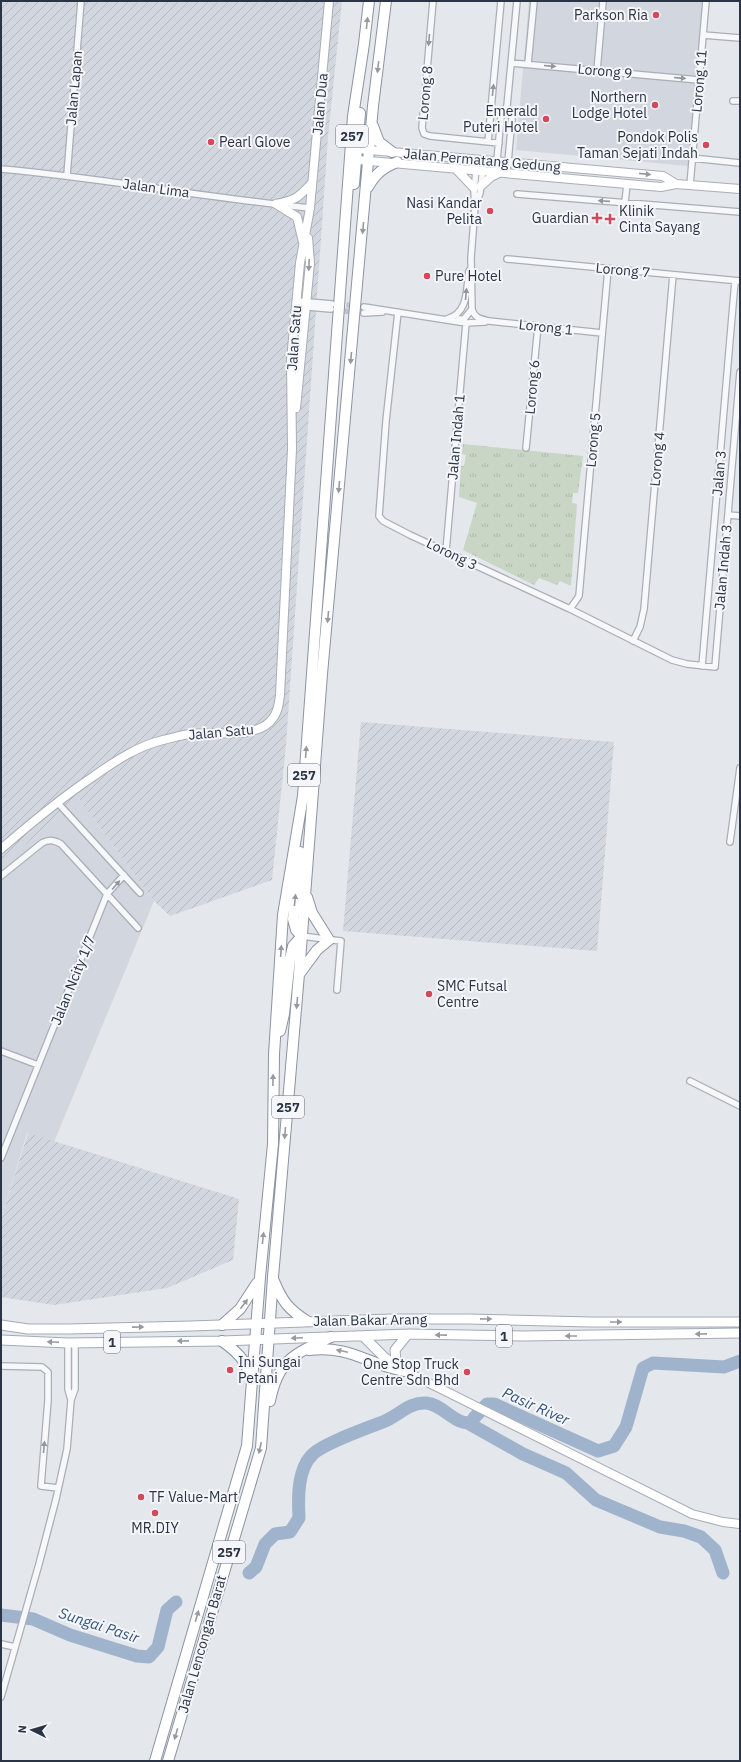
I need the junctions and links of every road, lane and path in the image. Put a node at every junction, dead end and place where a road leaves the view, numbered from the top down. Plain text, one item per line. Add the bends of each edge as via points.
1 (81, 1) edge
2 (329, 1) edge
3 (369, 1) edge
4 (386, 1) edge
5 (433, 1) edge
6 (501, 1) edge
7 (517, 1) edge
8 (534, 1) edge
9 (603, 1) edge
10 (706, 1) edge
11 (703, 35) junction
12 (740, 38) edge
13 (364, 44) junction
14 (511, 63) junction
15 (528, 64) junction
16 (597, 70) junction
17 (699, 80) junction
18 (733, 101) dead end
19 (740, 101) edge
20 (507, 106) junction
21 (372, 121) junction
22 (488, 142) junction
23 (498, 143) junction
24 (392, 152) junction
25 (358, 154) junction
26 (369, 155) junction
27 (692, 158) junction
28 (480, 159) junction
29 (497, 161) junction
30 (397, 162) junction
31 (508, 162) junction
32 (740, 162) edge
33 (455, 168) junction
34 (1, 169) edge
35 (479, 170) junction
36 (501, 172) junction
37 (67, 175) junction
38 (312, 183) junction
39 (627, 184) junction
40 (676, 184) junction
41 (690, 185) junction
42 (478, 187) junction
43 (366, 189) junction
44 (740, 189) edge
45 (517, 194) dead end
46 (625, 202) junction
47 (276, 204) junction
48 (310, 208) junction
49 (740, 212) edge
50 (308, 228) junction
51 (304, 245) junction
52 (471, 258) junction
53 (507, 259) dead end
54 (608, 269) junction
55 (341, 271) junction
56 (673, 275) junction
57 (738, 281) edge
58 (296, 304) junction
59 (306, 304) junction
60 (331, 307) tunnel mouth
61 (472, 309) junction
62 (364, 310) tunnel mouth
63 (397, 312) junction
64 (445, 319) junction
65 (489, 321) junction
66 (466, 322) junction
67 (538, 326) junction
68 (602, 333) junction
69 (740, 372) edge
70 (526, 448) dead end
71 (292, 449) junction
72 (728, 515) junction
73 (740, 516) edge
74 (446, 551) junction
75 (570, 609) junction
76 (633, 640) junction
77 (702, 666) junction
78 (715, 666) joint
79 (740, 770) edge
80 (303, 796) junction
81 (57, 802) junction
82 (730, 842) dead end
83 (1, 849) edge
84 (124, 875) junction
85 (1, 876) edge
86 (305, 892) junction
87 (140, 893) dead end
88 (107, 894) junction
89 (138, 928) dead end
90 (302, 936) junction
91 (329, 940) junction
92 (299, 974) junction
93 (337, 990) dead end
94 (1, 1051) edge
95 (274, 1054) junction
96 (38, 1066) junction
97 (690, 1081) dead end
98 (740, 1106) edge
99 (1, 1158) edge
100 (260, 1277) junction
101 (273, 1278) junction
102 (307, 1321) junction
103 (740, 1322) edge
104 (270, 1323) junction
105 (256, 1324) junction
106 (1, 1325) edge
107 (222, 1325) junction
108 (740, 1333) edge
109 (408, 1334) junction
110 (363, 1336) junction
111 (331, 1337) junction
112 (1, 1340) edge
113 (254, 1340) junction
114 (269, 1340) junction
115 (222, 1341) junction
116 (71, 1342) junction
117 (300, 1351) junction
118 (1, 1366) edge
119 (405, 1371) junction
120 (252, 1384) junction
121 (263, 1431) junction
122 (58, 1488) junction
123 (740, 1524) edge
124 (1, 1644) edge
125 (15, 1647) junction
126 (1, 1698) edge
127 (155, 1761) edge
128 (168, 1761) edge

1 - 37 street, Jalan Lapan
2 - 38 main road, Jalan Dua
13 -> 3 highway, 257
4 -> 21 highway, 257
5 -> 22 street, Lorong 8 via 422,128 424,134
22 -> 6 street
7 - 14 street
8 - 15 street
9 - 16 street
10 - 11 street, Lorong 11
11 - 12 street
11 - 17 street, Lorong 11
13 - 25 highway
13 - 55 highway, 257 via 354,116
14 - 15 street, Lorong 9
14 - 20 street
15 -> 16 street, Lorong 9
16 -> 17 street, Lorong 9
17 - 27 street, Lorong 11
18 - 19 street
20 - 23 street via 502,118
20 - 31 street via 512,118
21 - 24 highway via 379,142
21 - 26 highway, 257
22 - 23 street, Lorong 8
23 - 29 street
24 - 26 main road, Jalan Permatang Gedung
24 - 28 main road, Jalan Permatang Gedung
25 - 26 main road, Jalan Permatang Gedung
25 - 55 highway via 348,249
26 - 30 main road, Jalan Permatang Gedung
26 - 43 highway, 257
27 - 32 street
27 - 41 street, Lorong 11
28 - 29 main road, Jalan Permatang Gedung
28 - 35 street
29 - 31 main road, Jalan Permatang Gedung
29 - 36 street
30 - 33 main road, Jalan Permatang Gedung
30 - 43 highway via 379,170
31 - 36 street
31 -> 40 main road, Jalan Permatang Gedung via 662,176
33 - 35 main road, Jalan Permatang Gedung
33 - 42 main road
34 - 37 street, Jalan Lima
35 - 36 main road, Jalan Permatang Gedung
35 - 42 street
36 - 39 main road, Jalan Permatang Gedung
36 - 42 main road
37 - 47 street, Jalan Lima
38 - 47 main road via 294,200
38 - 48 main road, Jalan Dua
39 - 40 main road, Jalan Permatang Gedung via 661,187
39 - 46 street
40 - 41 main road, Jalan Permatang Gedung
41 - 44 main road, Jalan Permatang Gedung
42 - 52 street via 480,193 475,206
43 -> 86 highway, 257
46 -> 45 street
46 - 49 street
47 - 48 street, Jalan Lima
47 - 51 main road via 297,217
48 - 50 main road, Jalan Satu
50 - 51 main road, Jalan Satu
50 -> 59 main road, Jalan Satu via 310,263
51 - 58 main road, Jalan Satu
52 - 61 street
64 -> 52 street via 456,315 464,306
53 - 54 street, Lorong 7
54 - 56 street, Lorong 7
54 - 68 street, Lorong 5
80 -> 55 highway, 257
56 - 57 street, Lorong 7
56 - 76 street, Lorong 4 via 644,609 640,627
57 - 77 street, Jalan 3
58 - 59 street
58 - 71 main road, Jalan Satu via 291,360
59 - 60 street
59 - 71 main road, Jalan Satu
61 - 64 street via 464,318
61 - 65 street via 477,317
62 - 63 street
63 - 64 street
63 - 74 street, Lorong 3 via 379,516
64 - 66 street, Lorong 1
65 - 66 street, Lorong 1
65 - 67 street, Lorong 1
66 - 74 street, Jalan Indah 1
67 - 68 street, Lorong 1
67 - 70 street, Lorong 6
68 - 75 street, Lorong 5 via 579,596
69 - 72 street, Jalan Indah 3
71 - 81 main road, Jalan Satu via 280,695 273,718 266,726 257,730 190,734 151,743 116,761
72 - 73 street
72 - 78 street, Jalan Indah 3
74 - 75 street, Lorong 3
75 - 76 street, Lorong 3
76 - 77 street, Lorong 3 via 672,660
77 - 78 street, Lorong 3
79 - 82 street
90 -> 80 highway via 296,930 293,920
95 -> 80 highway, 257 via 283,915
81 - 83 main road, Jalan Satu
81 - 84 street
84 - 87 street
88 -> 84 street, Jalan Ncity 1/7
85 - 88 street via 42,843 47,840 55,841 61,844
86 - 90 highway, 257
86 - 91 highway via 312,913
88 - 89 street
88 - 96 street, Jalan Ncity 1/7
90 - 91 street
90 - 92 highway, 257
90 - 95 highway via 293,946 284,1014
91 - 92 highway via 317,950
91 - 93 street via 341,941
92 -> 101 highway, 257
94 - 96 street
100 -> 95 highway, 257 via 273,1144
96 - 99 street, Jalan Ncity 1/7
97 - 98 street
100 - 105 highway, 257
107 -> 100 highway via 243,1306
101 - 102 highway via 281,1298 294,1313
101 - 104 highway, 257
102 -> 103 main road, Jalan Bakar Arang / 1 via 469,1319
102 - 104 main road, Jalan Bakar Arang / 1
104 - 105 main road, Jalan Bakar Arang / 1
104 - 114 highway, 257
105 - 107 main road, Jalan Bakar Arang / 1
105 - 113 highway, 257
106 -> 107 main road, Jalan Bakar Arang / 1 via 28,1329
108 -> 109 main road, Jalan Bakar Arang / 1 via 532,1336
109 - 110 main road, Jalan Bakar Arang / 1
109 - 119 main road via 398,1344 395,1356
110 - 111 main road, Jalan Bakar Arang / 1
110 - 119 main road via 385,1358
111 -> 114 main road, Jalan Bakar Arang / 1
111 - 117 highway
116 -> 112 main road, Jalan Bakar Arang / 1
113 - 114 main road, Jalan Bakar Arang / 1
113 - 115 main road, Jalan Bakar Arang / 1
113 - 120 highway, Jalan Lencongan Barat / 257
114 - 121 highway, Jalan Lencongan Barat / 257
115 -> 116 main road, Jalan Bakar Arang / 1
115 - 120 highway via 237,1351 247,1366
116 - 122 street via 75,1389 71,1400 67,1449
119 -> 117 highway via 394,1370 334,1349
117 - 121 highway via 291,1357 276,1379
122 -> 118 street via 41,1486 48,1372 42,1367
119 - 123 main road via 692,1514
127 -> 120 highway, Jalan Lencongan Barat / 257 via 247,1446
121 -> 128 highway, Jalan Lencongan Barat / 257 via 261,1448
122 - 125 street
124 - 125 street
125 - 126 street

